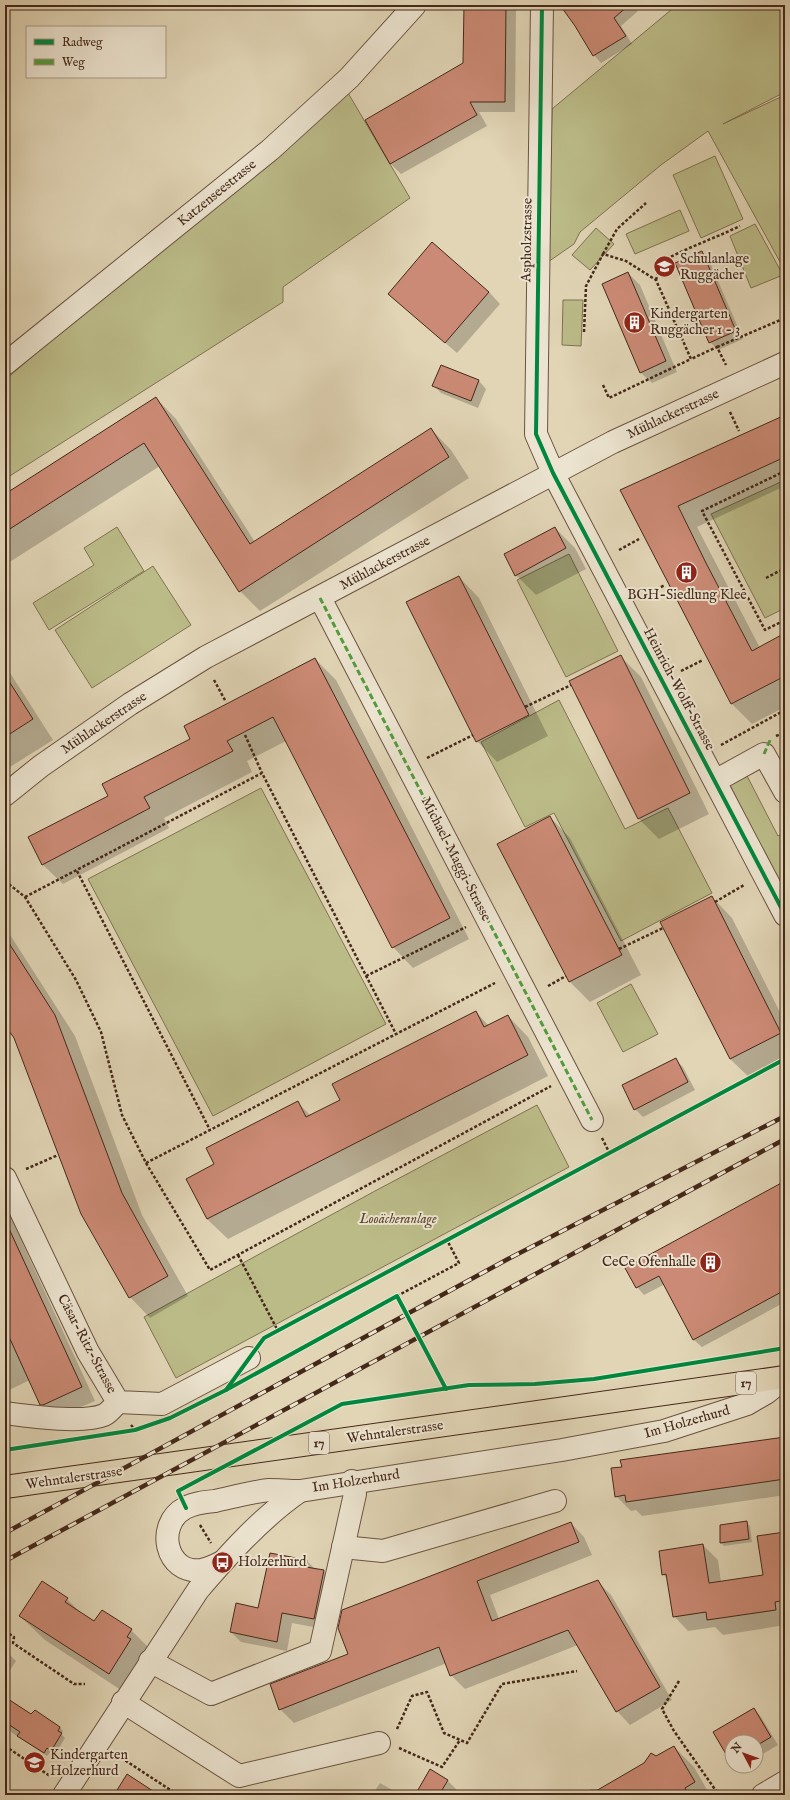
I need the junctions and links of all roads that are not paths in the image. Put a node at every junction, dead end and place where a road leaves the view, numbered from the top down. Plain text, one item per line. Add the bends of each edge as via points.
1 (415, 5) edge
2 (542, 5) edge
3 (785, 363) edge
4 (5, 364) edge
5 (553, 473) junction
6 (320, 598) junction
7 (715, 781) junction
8 (785, 792) edge
9 (5, 795) edge
10 (785, 915) edge
11 (592, 1120) dead end
12 (5, 1178) edge
13 (249, 1358) dead end
14 (785, 1378) edge
15 (118, 1402) junction
16 (5, 1412) edge
17 (352, 1481) junction
18 (5, 1487) edge
19 (300, 1491) junction
20 (555, 1501) dead end
21 (343, 1547) junction
22 (222, 1562) junction
23 (150, 1661) junction
24 (123, 1702) junction
25 (385, 1743) road end
26 (785, 1782) edge
27 (60, 1787) edge
28 (763, 1795) edge

1 - 4 street, Katzenseestrasse via 348,78 270,150
2 - 5 street, Aspholzstrasse via 536,434
3 - 5 street, Mühlackerstrasse via 613,442
5 - 6 street, Mühlackerstrasse
5 - 7 street, Heinrich-Wolff-Strasse
6 - 9 street, Mühlackerstrasse via 206,657 130,704 41,766
6 - 11 street, Michael-Maggi-Strasse
7 - 8 street via 764,754
7 - 10 street, Heinrich-Wolff-Strasse
12 - 15 street, Cäsar-Ritz-Strasse via 88,1352
13 - 15 street, Cäsar-Ritz-Strasse via 162,1404
14 - 17 street, Im Holzerhurd via 747,1404 664,1431 562,1450
14 - 18 main road, Wehntalerstrasse / 17
15 - 16 street via 106,1415 93,1418 41,1418
17 - 19 street, Im Holzerhurd
17 - 21 street via 355,1494
19 - 22 street, Im Holzerhurd via 275,1508
19 - 22 street via 269,1490 197,1504 174,1516 167,1542 169,1551 179,1564 185,1568 201,1570
20 - 21 street via 383,1551
21 - 23 street via 320,1651 211,1694
22 - 23 street, Im Holzerhurd via 198,1590
23 - 24 street, Im Holzerhurd
24 - 25 street via 239,1776
24 - 27 street, Im Holzerhurd
26 - 28 street

